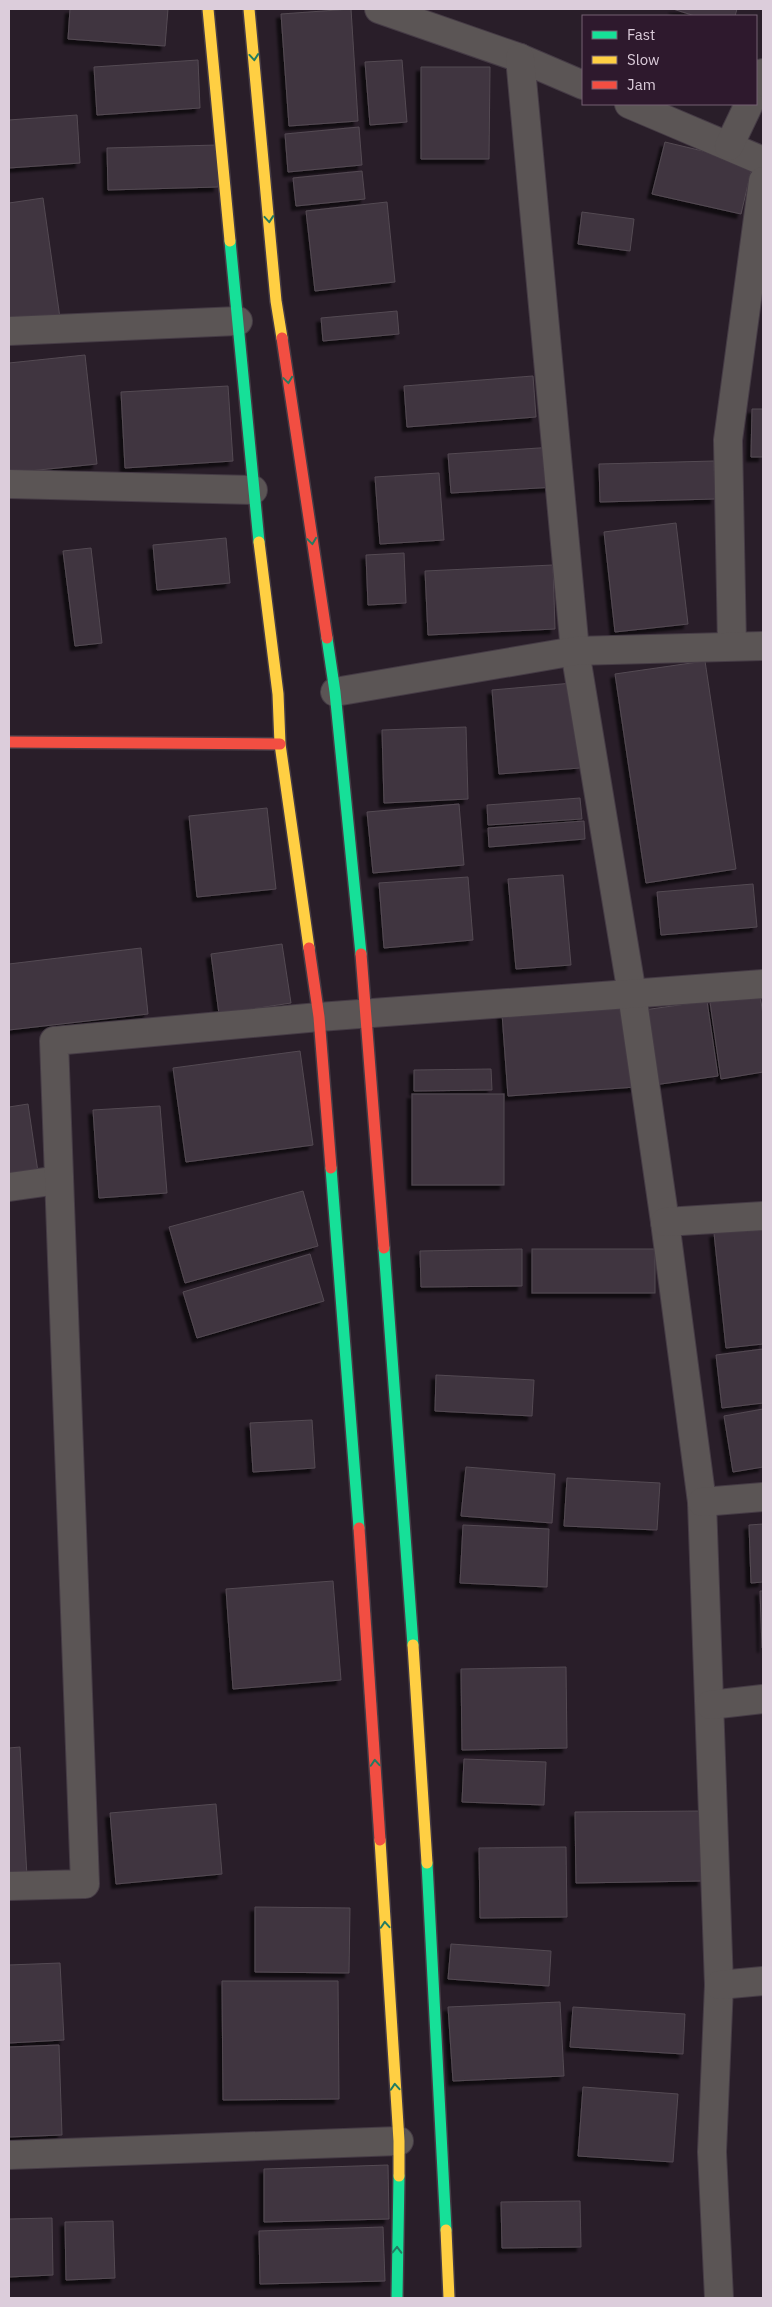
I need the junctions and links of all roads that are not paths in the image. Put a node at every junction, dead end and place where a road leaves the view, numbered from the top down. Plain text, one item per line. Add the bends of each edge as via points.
1 (208, 9) edge
2 (249, 9) edge
3 (379, 9) edge
4 (520, 58) junction
5 (763, 73) edge
6 (582, 85) edge
7 (757, 87) edge
8 (631, 105) edge
9 (749, 105) edge
10 (729, 146) junction
11 (763, 161) edge
12 (763, 181) edge
13 (238, 321) junction
14 (9, 331) edge
15 (9, 484) edge
16 (253, 490) junction
17 (732, 646) junction
18 (763, 646) edge
19 (575, 650) junction
20 (334, 692) junction
21 (9, 742) edge
22 (280, 744) junction
23 (763, 984) edge
24 (632, 994) junction
25 (367, 1014) junction
26 (319, 1017) junction
27 (59, 1180) junction
28 (9, 1187) edge
29 (763, 1216) edge
30 (665, 1222) junction
31 (763, 1497) edge
32 (702, 1502) junction
33 (763, 1699) edge
34 (710, 1705) junction
35 (9, 1886) edge
36 (763, 1981) edge
37 (719, 1985) junction
38 (399, 2141) junction
39 (9, 2155) edge
40 (397, 2298) edge
41 (449, 2298) edge
42 (719, 2298) edge

1 - 13 main road
2 -> 20 main road via 276,301
3 - 4 street
4 - 6 street
4 - 19 street
5 - 7 street
8 - 10 street
9 - 10 street
10 - 11 street
12 - 17 street via 728,440
13 - 14 street
13 - 16 main road
15 - 16 street
16 - 22 main road via 278,694
17 - 18 street
17 - 19 street
19 - 20 street
19 - 24 street
20 - 25 main road
21 - 22 main road
22 - 26 main road
23 - 24 street
24 - 25 street
24 - 30 street
25 - 26 street
25 - 41 main road via 419,1728
26 - 27 street via 54,1041
38 -> 26 main road via 363,1574
27 - 28 street
27 - 35 street via 85,1884
29 - 30 street
30 - 32 street
31 - 32 street
32 - 34 street
33 - 34 street
34 - 37 street
36 - 37 street
37 - 42 street via 712,2152
38 - 39 street
40 -> 38 main road

